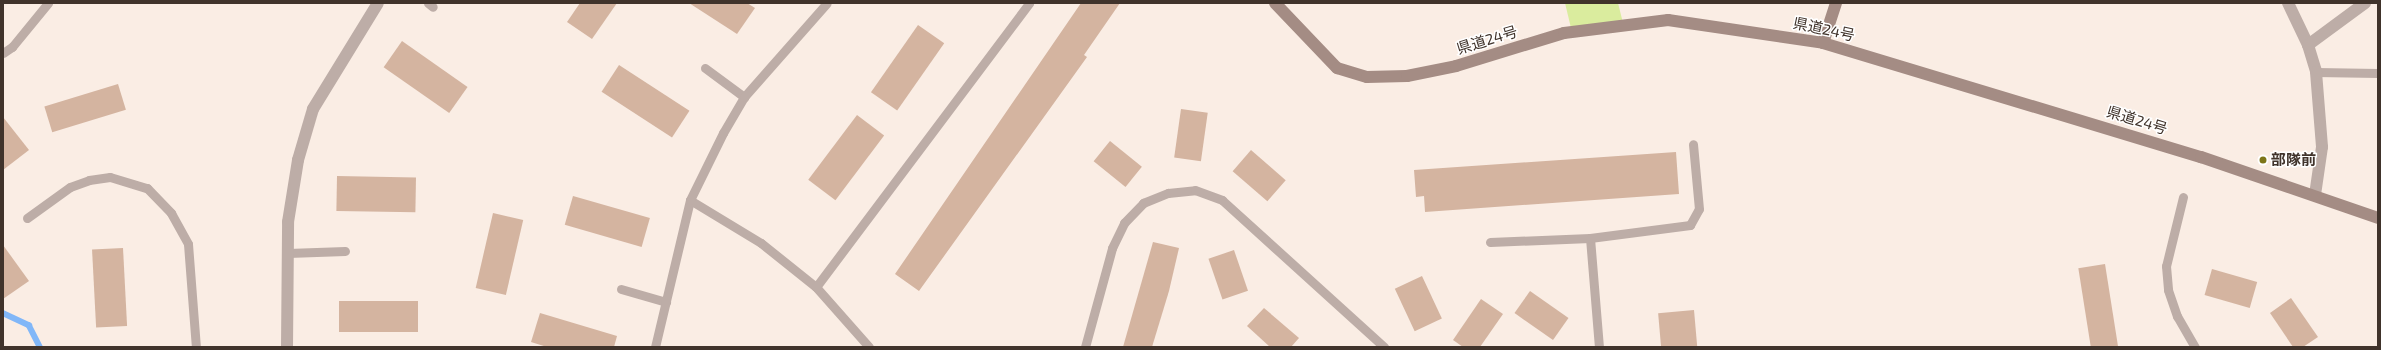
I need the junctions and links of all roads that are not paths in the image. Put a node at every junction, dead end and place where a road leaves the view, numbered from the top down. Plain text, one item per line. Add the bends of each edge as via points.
1 (48, 3) edge
2 (378, 3) edge
3 (827, 3) edge
4 (1029, 3) edge
5 (1275, 3) edge
6 (1836, 3) edge
7 (2288, 3) edge
8 (2365, 3) edge
9 (1823, 43) junction
10 (2308, 45) junction
11 (3, 53) edge
12 (705, 68) dead end
13 (2316, 72) junction
14 (2378, 73) edge
15 (744, 97) junction
16 (1693, 144) dead end
17 (2315, 195) junction
18 (2183, 197) dead end
19 (690, 200) junction
20 (27, 218) dead end
21 (2378, 218) edge
22 (1590, 238) junction
23 (1490, 242) dead end
24 (345, 252) dead end
25 (288, 253) junction
26 (816, 287) junction
27 (621, 289) dead end
28 (666, 302) junction
29 (196, 347) edge
30 (287, 347) edge
31 (655, 347) edge
32 (869, 347) edge
33 (1085, 347) edge
34 (1384, 347) edge
35 (1599, 347) edge
36 (2195, 347) edge

1 - 11 lane via 12,47
2 - 25 street via 313,109 298,160 288,222
3 - 15 lane
4 - 26 lane
5 - 9 main road, 県道24号 via 1338,68 1367,77 1407,76 1456,66 1564,33 1668,20
6 - 9 main road
7 - 10 street
8 - 10 street
9 - 17 main road, 県道24号 via 1983,89
10 - 13 street
12 - 15 lane
13 - 14 lane
13 - 17 street via 2322,147
15 - 19 lane
16 - 22 lane via 1699,209 1690,225
17 - 21 main road, 県道24号
18 - 36 lane via 2166,266 2168,290 2177,316
19 - 26 lane via 761,243
19 - 28 lane
20 - 29 lane via 70,187 89,180 110,177 147,188 171,213 188,244
22 - 23 lane
22 - 35 lane
24 - 25 lane
25 - 30 street
26 - 32 lane
27 - 28 lane
28 - 31 lane
33 - 34 lane via 1112,248 1124,223 1143,203 1168,193 1195,190 1222,200

